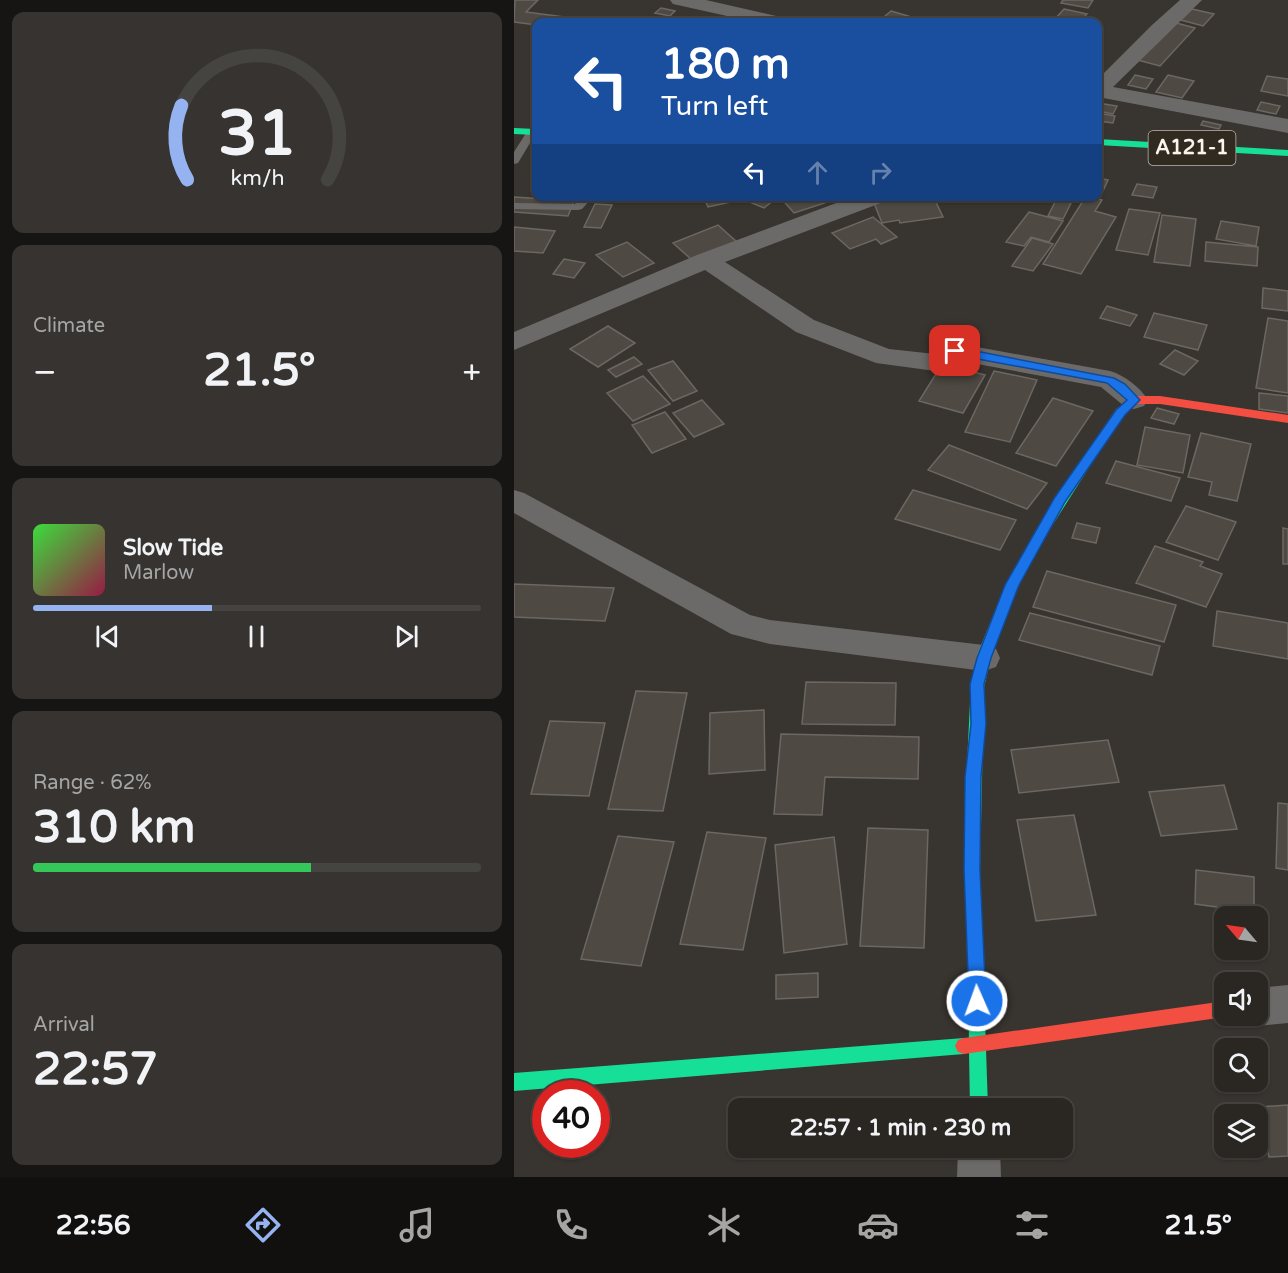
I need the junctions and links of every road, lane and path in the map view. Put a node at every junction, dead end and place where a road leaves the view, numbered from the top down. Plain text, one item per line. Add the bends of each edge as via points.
1 (680, 0) edge
2 (783, 0) edge
3 (1192, 0) edge
4 (759, 18) edge
5 (774, 18) edge
6 (1102, 87) edge
7 (1102, 92) edge
8 (1288, 126) edge
9 (514, 131) edge
10 (532, 132) edge
11 (532, 135) edge
12 (1102, 142) edge
13 (1288, 153) edge
14 (514, 161) edge
15 (584, 201) edge
16 (864, 201) edge
17 (514, 206) edge
18 (706, 260) junction
19 (514, 342) edge
20 (1134, 400) junction
21 (1288, 419) edge
22 (514, 500) edge
23 (984, 658) junction
24 (1288, 1005) edge
25 (1268, 1006) edge
26 (1214, 1011) edge
27 (979, 1045) junction
28 (514, 1082) edge
29 (979, 1098) edge
30 (979, 1158) edge
31 (979, 1177) edge

1 - 4 street
2 - 5 street
3 - 6 street
7 - 8 street
9 - 10 main road
11 - 14 lane
12 - 13 main road, A121-1
15 - 17 lane via 578,207
16 - 18 street
18 - 19 street
18 - 20 street via 805,326 885,357 952,357 1110,380
20 - 21 main road via 1160,400
20 - 23 main road via 1120,412 1060,500 1012,585
22 - 23 street via 742,626
23 - 27 main road via 977,684 973,777 972,870
24 - 25 street
26 - 27 main road
27 - 28 main road
27 - 29 main road
30 - 31 street

